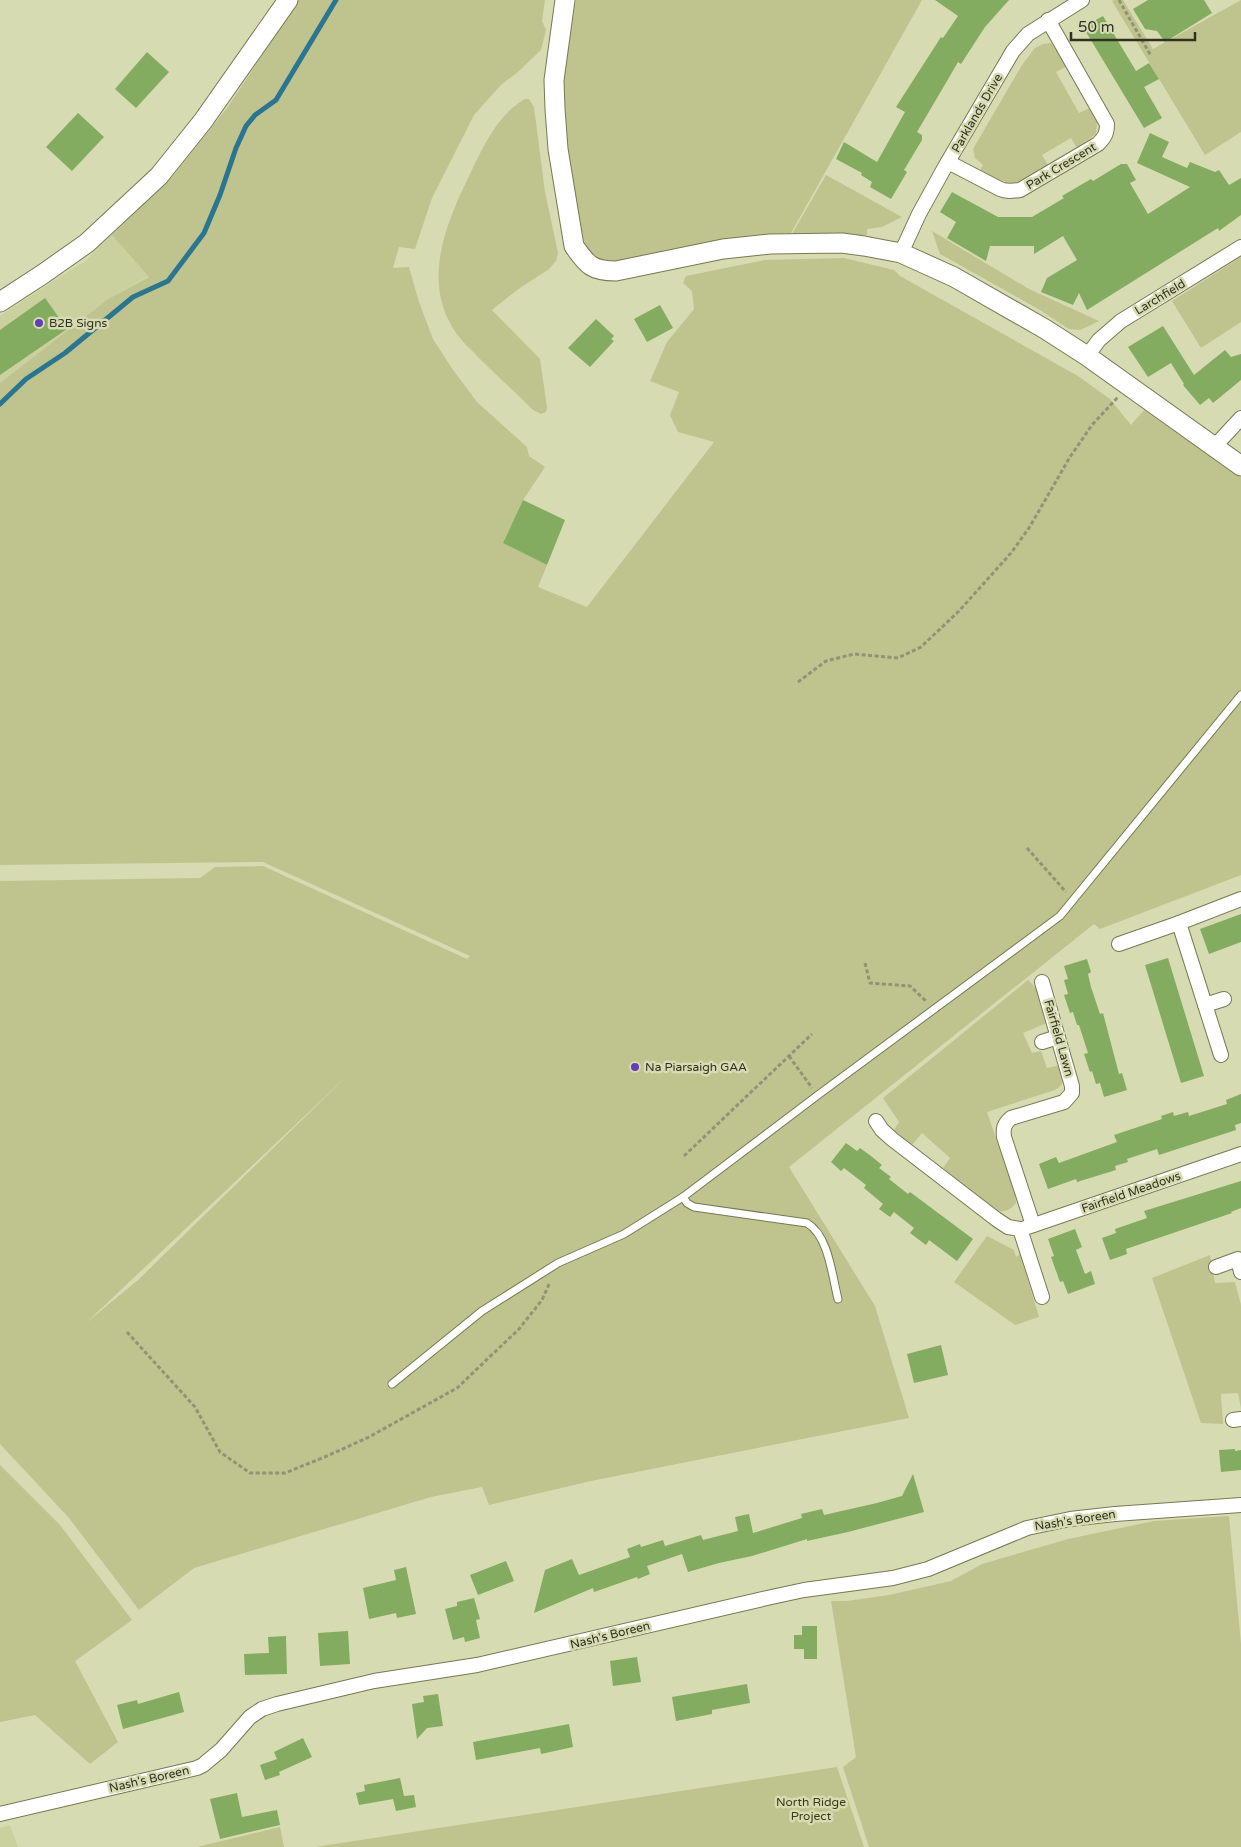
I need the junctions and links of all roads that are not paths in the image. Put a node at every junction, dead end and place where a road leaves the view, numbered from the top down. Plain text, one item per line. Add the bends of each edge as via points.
1 (288, 0) edge
2 (565, 0) edge
3 (1082, 0) edge
4 (1048, 20) junction
5 (948, 162) junction
6 (1241, 247) edge
7 (901, 253) junction
8 (0, 302) edge
9 (1087, 356) junction
10 (1241, 418) edge
11 (1214, 447) junction
12 (1241, 466) edge
13 (1241, 695) edge
14 (1241, 899) edge
15 (1179, 922) junction
16 (1118, 944) dead end
17 (1042, 982) dead end
18 (1224, 999) dead end
19 (1205, 1005) junction
20 (1058, 1037) junction
21 (1042, 1042) dead end
22 (1221, 1055) dead end
23 (876, 1121) dead end
24 (1241, 1154) edge
25 (683, 1197) junction
26 (1026, 1227) junction
27 (1216, 1267) dead end
28 (1241, 1272) edge
29 (1042, 1297) dead end
30 (838, 1299) dead end
31 (392, 1384) dead end
32 (1241, 1505) edge
33 (0, 1814) edge

1 - 8 street via 203,122 159,176 87,243
2 - 7 street via 554,80 558,149 574,246 591,267 616,271 723,249 770,244 842,243
3 - 4 street, Parklands Drive
4 - 5 street, Parklands Drive via 1028,34 1013,51
4 - 5 street, Park Crescent via 1107,124 1104,138 1014,192 1000,189
5 - 7 street, Parklands Drive
6 - 9 street, Larchfield via 1121,321 1099,340
7 - 9 street via 954,277
9 - 11 street
10 - 11 street
11 - 12 street
13 - 25 lane via 1060,916
14 - 15 street
15 - 16 street
15 - 19 street
17 - 20 street, Fairfield Lawn
18 - 19 street
19 - 22 street
20 - 21 street
20 - 26 street, Fairfield Lawn via 1072,1093 1064,1102 1012,1118 1003,1128
23 - 26 street via 887,1135 996,1219 1008,1227
24 - 26 street, Fairfield Meadows
25 - 30 lane via 694,1207 808,1223 815,1227 824,1244
25 - 31 lane via 624,1234 558,1263 482,1310
26 - 29 street, Fairfield Lawn
27 - 28 street via 1238,1259
32 - 33 street, Nash's Boreen via 1070,1519 1027,1528 928,1569 893,1578 767,1598 477,1666 374,1681 306,1696 262,1709 250,1717 221,1750 197,1768

